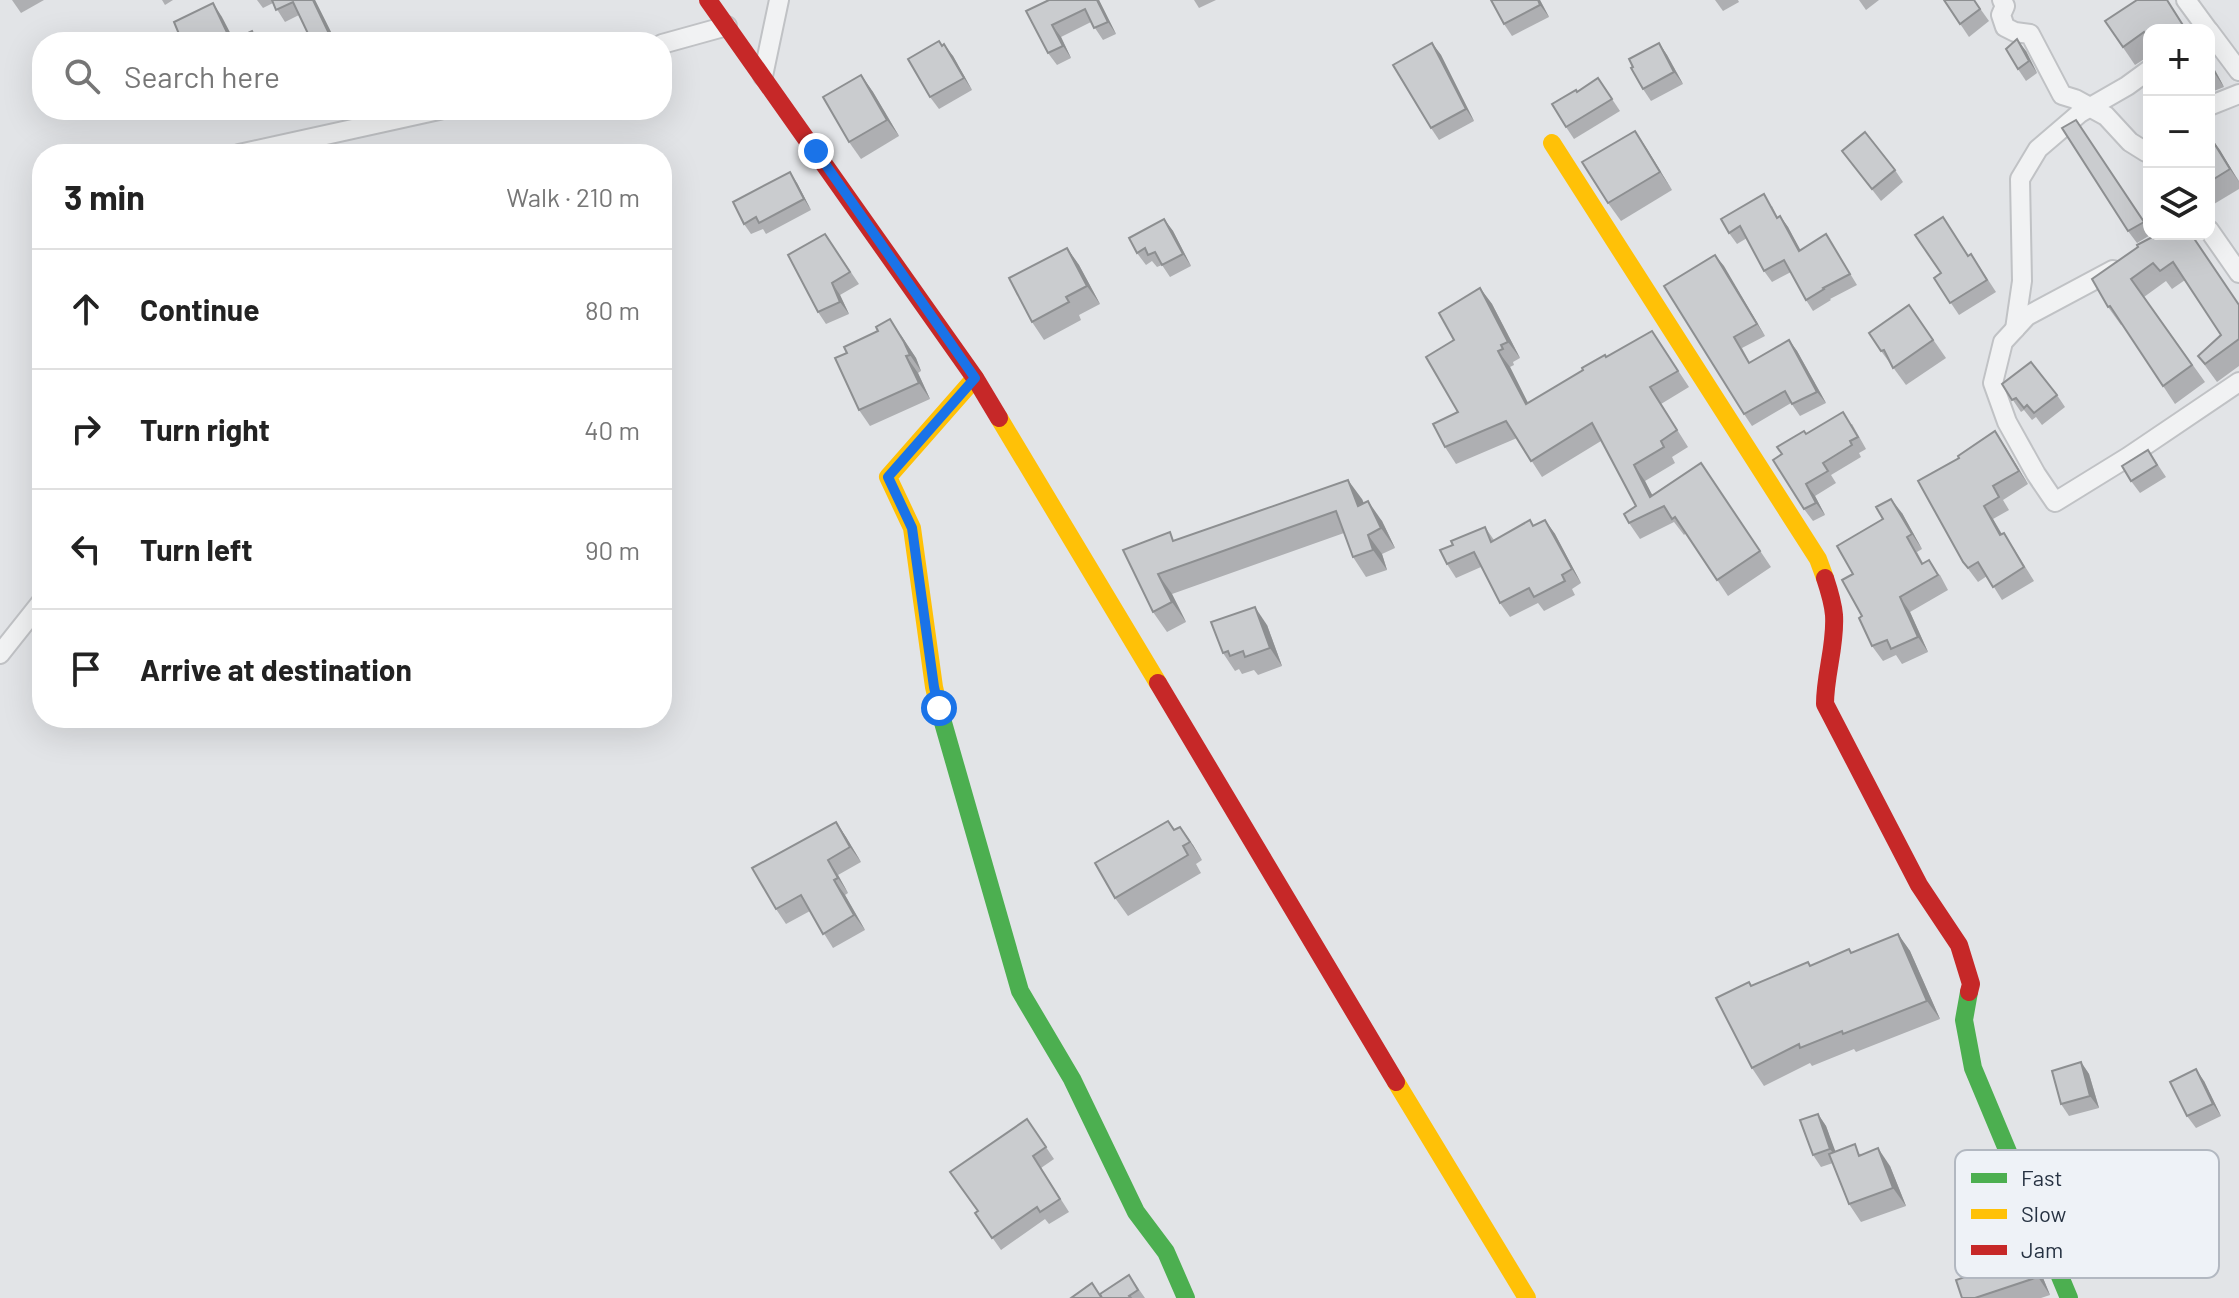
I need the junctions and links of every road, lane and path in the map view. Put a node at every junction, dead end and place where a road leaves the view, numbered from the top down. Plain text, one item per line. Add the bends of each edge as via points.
1 (708, 0) edge
2 (779, 0) edge
3 (2002, 0) edge
4 (2186, 0) edge
5 (2203, 24) edge
6 (727, 26) junction
7 (2215, 40) edge
8 (672, 41) edge
9 (2239, 71) edge
10 (2143, 74) edge
11 (763, 76) junction
12 (2239, 94) edge
13 (2215, 104) edge
14 (2089, 108) junction
15 (394, 120) edge
16 (1552, 143) dead end
17 (284, 144) edge
18 (2143, 149) edge
19 (2215, 238) edge
20 (2128, 262) edge
21 (2236, 265) edge
22 (2015, 329) junction
23 (975, 378) junction
24 (2239, 382) edge
25 (32, 614) edge
26 (0, 654) edge
27 (2007, 1150) edge
28 (2061, 1278) edge
29 (1186, 1298) edge
30 (1527, 1298) edge
31 (2069, 1298) edge

1 - 6 street
2 - 11 street
3 - 14 street via 2005,27 2030,34 2062,95
4 - 5 street
6 - 8 street
6 - 11 street
7 - 9 street
10 - 14 street
11 - 23 street
12 - 13 street
14 - 18 street
14 - 22 street via 2038,149 2020,179 2022,281
15 - 17 street
16 - 27 street via 1818,559 1834,615 1825,704 1919,885 1959,945 1971,984 1964,1020 1973,1068
19 - 21 street
20 - 22 street via 2027,316
22 - 24 street via 2003,342 1993,383 2007,422 2055,502
23 - 29 street via 888,477 912,528 934,687 1020,991 1072,1079 1136,1212 1172,1263
23 - 30 street
25 - 26 street
28 - 31 street

